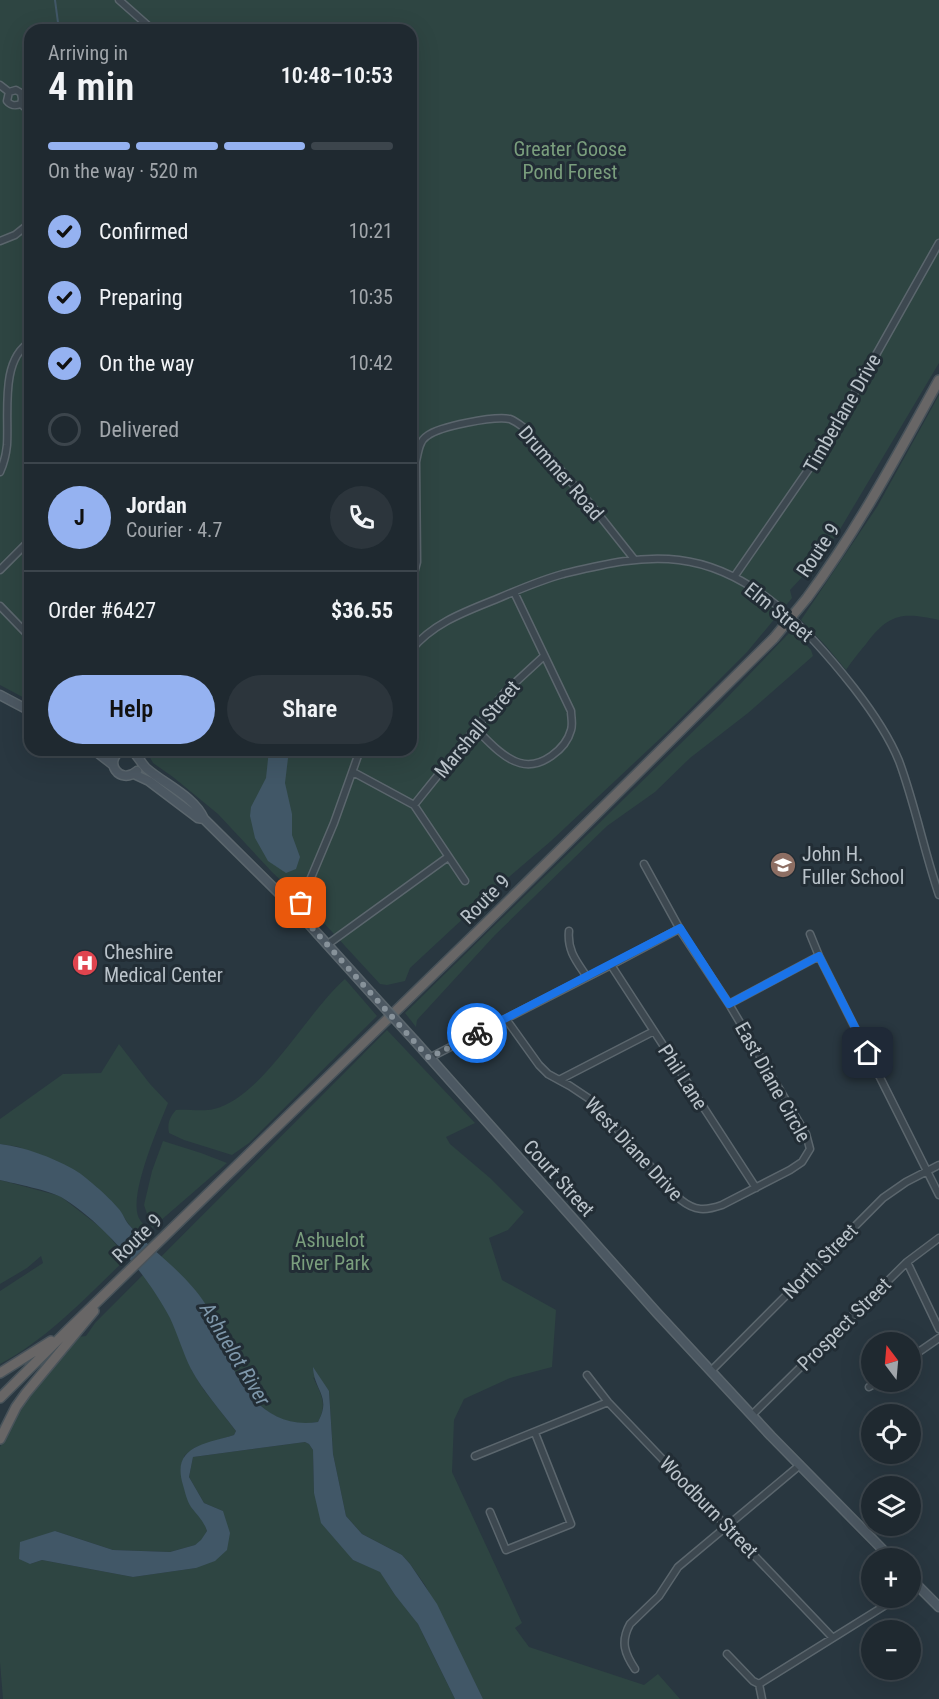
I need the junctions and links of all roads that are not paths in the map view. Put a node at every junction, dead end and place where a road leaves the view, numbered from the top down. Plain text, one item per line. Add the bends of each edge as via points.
1 (119, 0) edge
2 (146, 24) edge
3 (0, 85) edge
4 (9, 92) junction
5 (21, 104) junction
6 (24, 107) edge
7 (24, 228) edge
8 (0, 241) edge
9 (939, 243) edge
10 (24, 347) edge
11 (939, 380) edge
12 (417, 458) edge
13 (0, 472) edge
14 (24, 546) edge
15 (634, 559) junction
16 (0, 570) edge
17 (734, 577) junction
18 (514, 591) junction
19 (0, 606) edge
20 (24, 631) edge
21 (417, 644) edge
22 (544, 656) junction
23 (0, 695) edge
24 (24, 708) edge
25 (476, 729) junction
26 (102, 756) edge
27 (115, 756) edge
28 (136, 756) edge
29 (358, 756) edge
30 (140, 762) junction
31 (112, 764) junction
32 (353, 772) junction
33 (134, 774) junction
34 (414, 805) junction
35 (204, 819) junction
36 (448, 856) junction
37 (644, 864) dead end
38 (465, 881) dead end
39 (939, 895) edge
40 (297, 911) junction
41 (680, 928) junction
42 (568, 931) dead end
43 (810, 934) dead end
44 (328, 944) junction
45 (819, 956) junction
46 (611, 965) junction
47 (587, 977) junction
48 (729, 1004) junction
49 (506, 1019) junction
50 (654, 1031) junction
51 (429, 1058) junction
52 (559, 1080) junction
53 (939, 1165) edge
54 (927, 1171) junction
55 (756, 1188) junction
56 (939, 1196) edge
57 (939, 1238) edge
58 (907, 1262) junction
59 (115, 1284) junction
60 (939, 1329) edge
61 (68, 1330) junction
62 (939, 1338) edge
63 (921, 1350) edge
64 (711, 1371) junction
65 (0, 1373) edge
66 (587, 1375) dead end
67 (0, 1398) edge
68 (608, 1402) junction
69 (752, 1415) junction
70 (535, 1433) junction
71 (0, 1439) edge
72 (475, 1456) dead end
73 (800, 1465) junction
74 (490, 1512) dead end
75 (728, 1526) junction
76 (881, 1548) edge
77 (921, 1591) edge
78 (939, 1606) edge
79 (880, 1608) edge
80 (832, 1637) junction
81 (727, 1654) dead end
82 (636, 1669) dead end
83 (759, 1684) junction
84 (762, 1699) edge

1 - 2 street
3 - 4 street
4 - 5 street via 21,93
4 - 5 street via 9,104
5 - 6 street
7 - 8 street
9 - 17 street, Timberlane Drive via 824,447
10 - 13 street via 17,352 6,375 7,444
11 - 59 highway, Route 9, bridge via 884,480 830,566 774,638
12 - 15 street, Drummer Road via 427,435 471,423 512,420 523,427
14 - 16 street
15 - 17 street, Elm Street via 691,562
15 - 18 street, Elm Street via 550,578
17 - 39 street, Elm Street via 771,600 815,641 881,725 898,760
18 - 21 street, Elm Street via 444,622
18 - 22 street
19 - 20 street
22 - 25 street, Marshall Street via 505,692
22 - 25 street via 571,711 571,730 560,748 540,762 519,763
23 - 24 main road
25 - 34 street, Marshall Street
26 - 31 main road, Court Street
27 - 31 main road
28 - 30 main road, Court Street
29 - 32 street
30 - 33 main road
30 - 35 main road, Court Street via 200,810
31 - 33 main road, Court Street via 120,775
32 - 34 street
32 - 40 street
33 - 35 main road, Court Street
34 - 36 street
35 - 40 main road, Court Street
36 - 38 street
36 - 44 street
37 - 41 street, East Diane Circle
40 - 44 main road, Court Street
41 - 46 street
41 - 48 street, East Diane Circle
42 - 47 street via 570,951
43 - 45 street
44 - 51 main road, Court Street, bridge
45 - 48 street
45 - 54 street
46 - 47 street
46 - 50 street, Phil Lane
47 - 49 street
48 - 55 street, East Diane Circle via 810,1143 802,1162
49 - 51 street
49 - 52 street, West Diane Drive via 539,1065
50 - 52 street
50 - 55 street, Phil Lane
51 - 64 main road, Court Street
52 - 55 street, West Diane Drive via 591,1100 688,1206 702,1210 722,1205
53 - 54 street, North Street
54 - 56 street
54 - 64 street, North Street via 883,1198
57 - 58 street, Prospect Street
58 - 60 street
58 - 69 street, Prospect Street
59 - 61 highway, Route 9
59 - 71 highway via 26,1393
61 - 65 highway
61 - 67 highway, Route 9
62 - 63 street
64 - 69 main road, Court Street
66 - 68 street, Woodburn Street
68 - 70 street
68 - 75 street, Woodburn Street
69 - 73 main road, Court Street
70 - 72 street
70 - 74 street via 571,1524 506,1550
73 - 75 street
73 - 76 main road, Court Street
75 - 80 street, Woodburn Street
75 - 82 street via 678,1567 659,1596 630,1624 625,1652
77 - 78 main road
79 - 80 street
80 - 83 street
81 - 83 street
83 - 84 street

